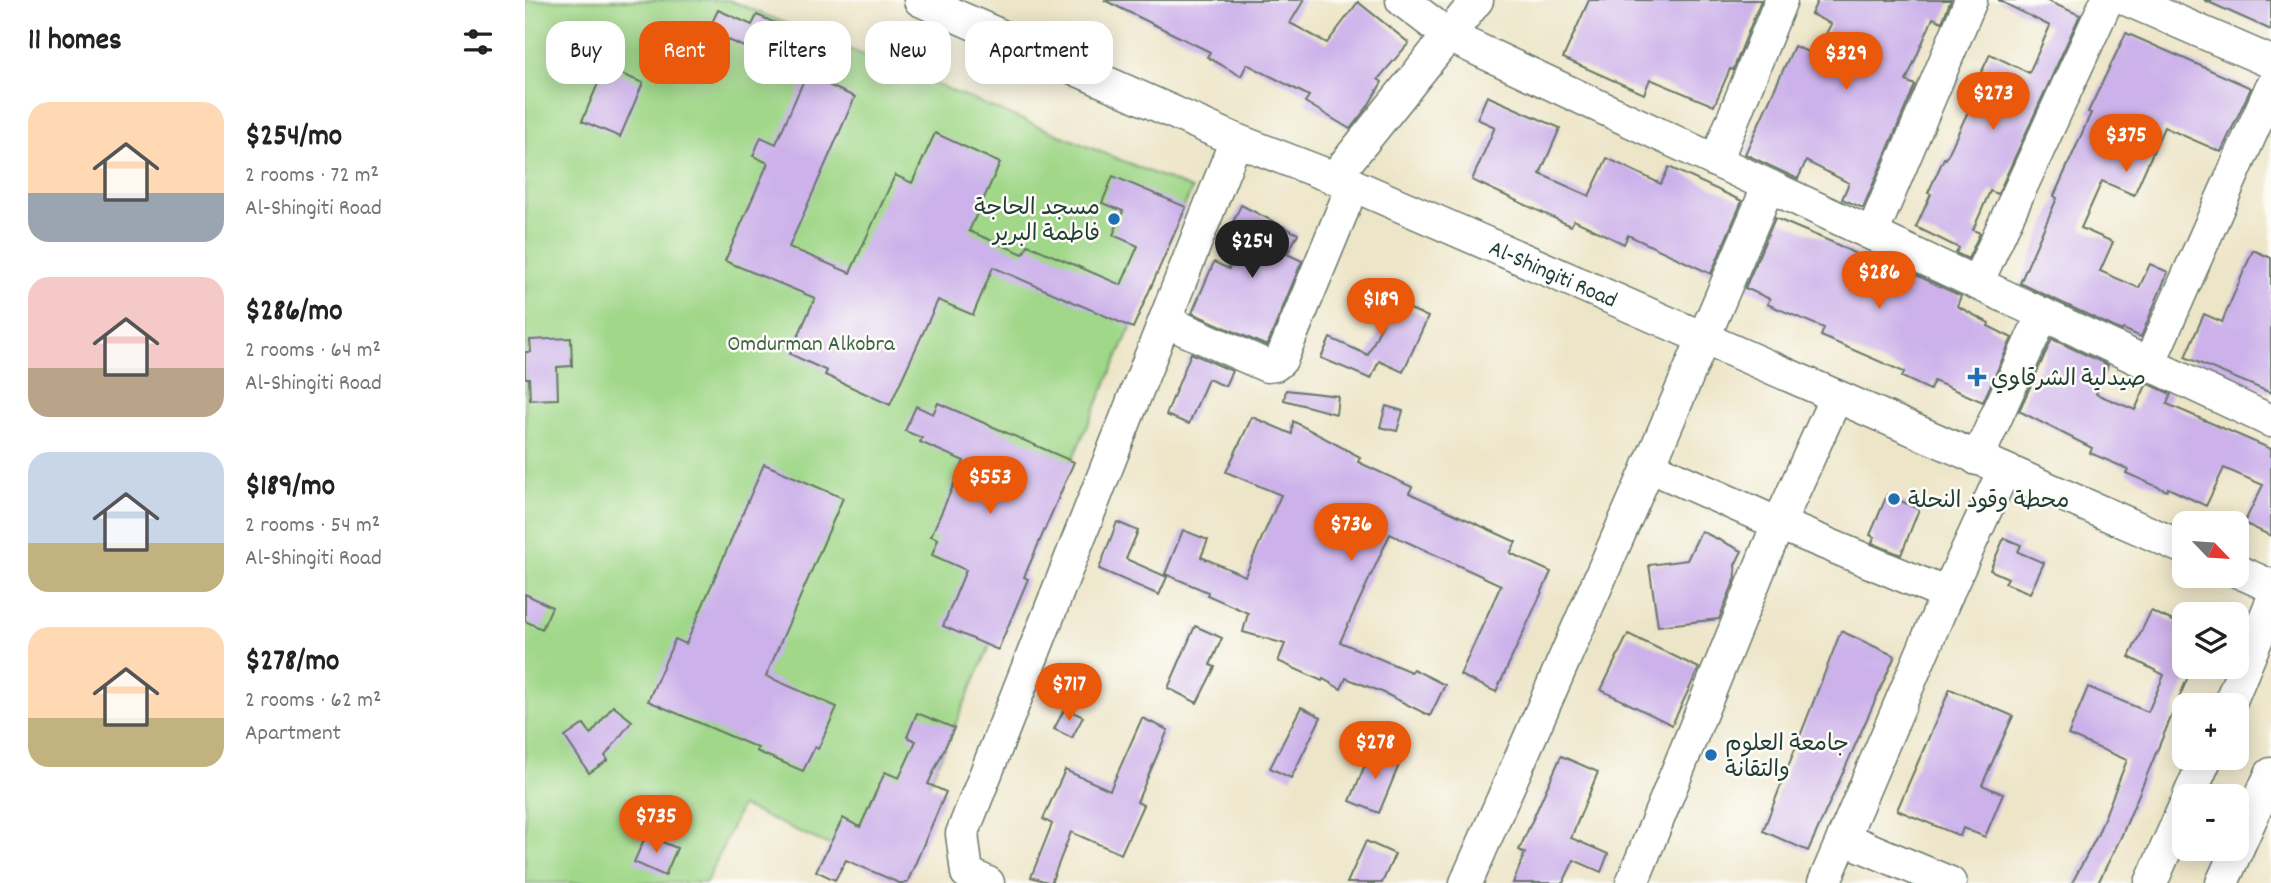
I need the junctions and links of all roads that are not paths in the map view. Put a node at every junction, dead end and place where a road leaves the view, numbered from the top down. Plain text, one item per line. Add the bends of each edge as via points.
1 (920, 0) edge
2 (1402, 0) edge
3 (1477, 0) edge
4 (1781, 0) edge
5 (1971, 0) edge
6 (2107, 0) edge
7 (2128, 0) edge
8 (1449, 36) junction
9 (2271, 62) edge
10 (2271, 88) edge
11 (1236, 140) junction
12 (1716, 161) junction
13 (1344, 182) junction
14 (1768, 187) junction
15 (1872, 234) junction
16 (1977, 283) junction
17 (2043, 314) junction
18 (1165, 321) junction
19 (1703, 339) junction
20 (2149, 364) junction
21 (1836, 397) junction
22 (2271, 421) edge
23 (1991, 464) junction
24 (1649, 466) junction
25 (1779, 524) junction
26 (2172, 543) edge
27 (2249, 576) edge
28 (2271, 586) edge
29 (1947, 594) junction
30 (2271, 604) edge
31 (2234, 693) edge
32 (2271, 774) edge
33 (2172, 835) edge
34 (1843, 838) junction
35 (988, 883) edge
36 (1466, 883) edge
37 (1632, 883) edge
38 (1824, 883) edge
39 (1950, 883) edge
40 (2151, 883) edge
41 (2222, 883) edge

1 - 11 street, Al-Shingiti Road
2 - 8 street
3 - 8 street
4 - 12 street
5 - 15 street
6 - 16 street
7 - 9 street
8 - 12 street
8 - 13 street
10 - 20 street
11 - 13 street, Al-Shingiti Road
11 - 18 street
12 - 14 street
13 - 18 street via 1275,365 1267,366
13 - 19 street, Al-Shingiti Road
14 - 15 street
14 - 19 street
15 - 16 street
16 - 17 street
17 - 20 street
17 - 23 street
18 - 35 street via 962,834 967,873
19 - 21 street, Al-Shingiti Road
19 - 24 street
20 - 22 street
21 - 23 street, Al-Shingiti Road
21 - 25 street
23 - 26 street, Al-Shingiti Road
23 - 29 street
24 - 25 street
24 - 36 street
25 - 29 street
25 - 37 street
27 - 28 street
29 - 34 street
30 - 31 street
32 - 41 street
33 - 40 street
34 - 38 street
34 - 39 street

